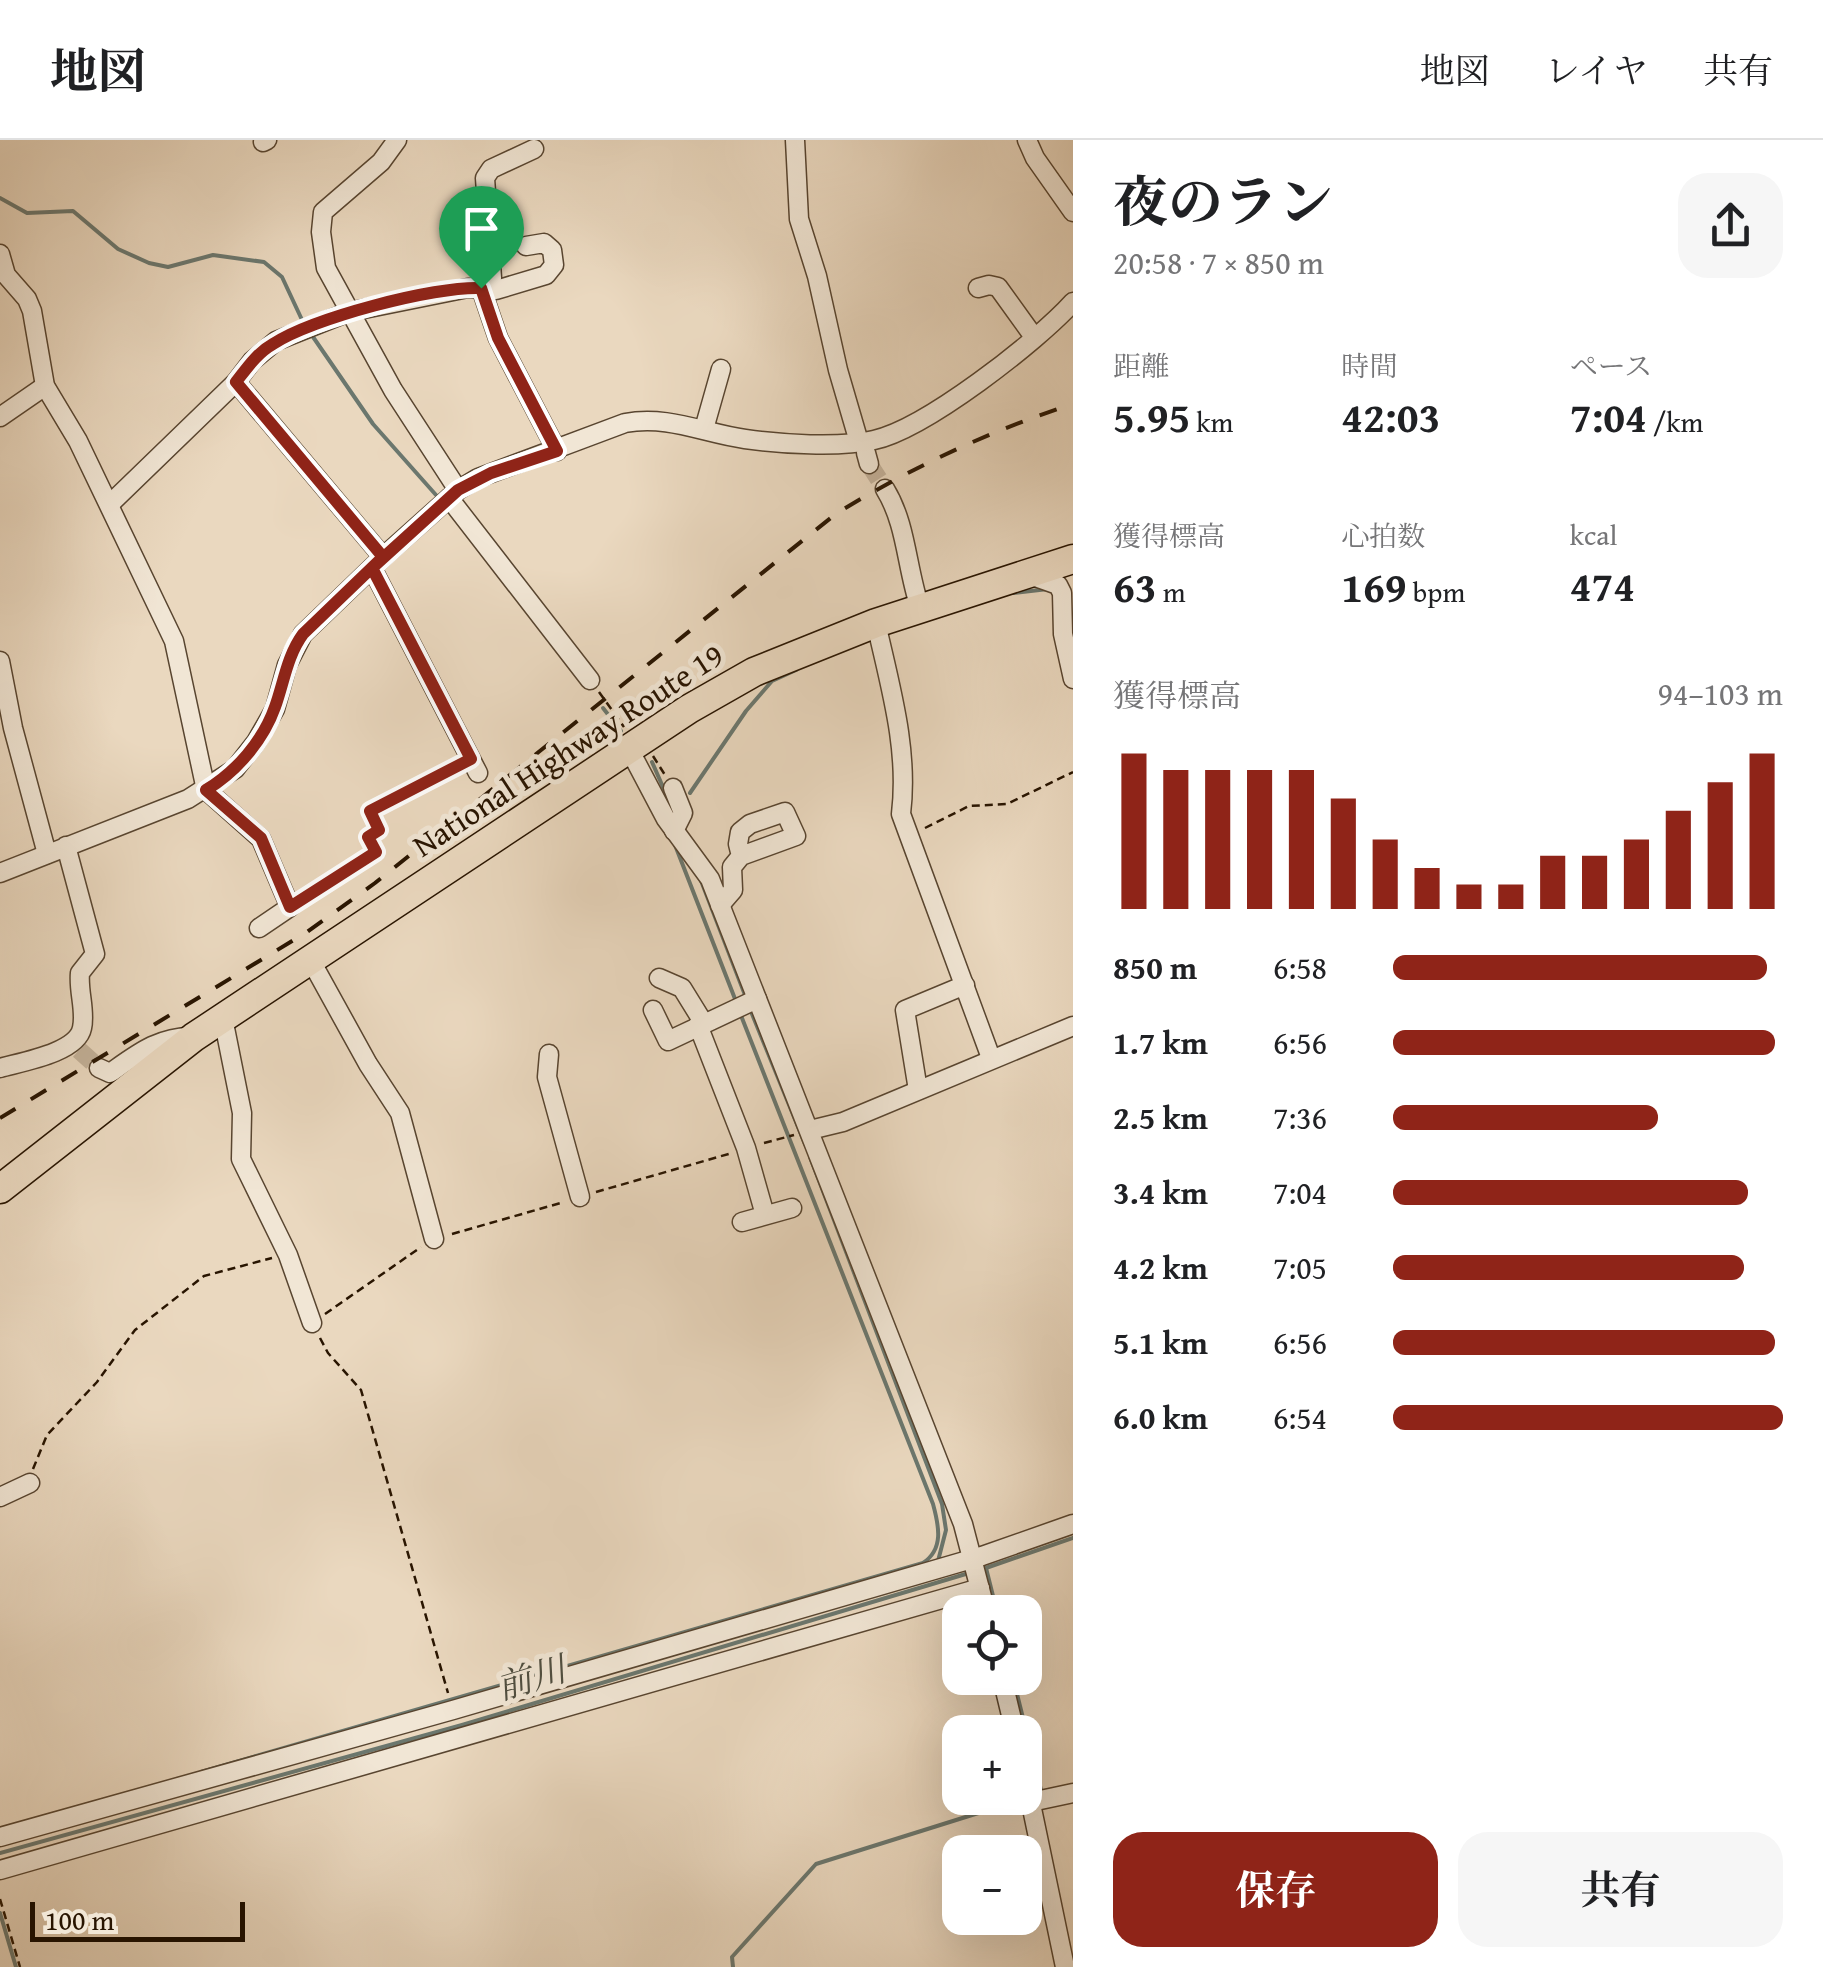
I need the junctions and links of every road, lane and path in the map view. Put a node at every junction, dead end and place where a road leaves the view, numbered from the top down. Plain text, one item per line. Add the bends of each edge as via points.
1 (396, 140) edge
2 (794, 140) edge
3 (1028, 140) edge
4 (534, 149) dead end
5 (1073, 212) edge
6 (526, 246) dead end
7 (0, 254) edge
8 (485, 288) junction
9 (978, 288) dead end
10 (1073, 302) edge
11 (349, 312) junction
12 (1034, 337) junction
13 (721, 369) dead end
14 (236, 382) junction
15 (45, 386) junction
16 (0, 417) edge
17 (704, 429) junction
18 (557, 451) junction
19 (865, 453) junction
20 (454, 494) junction
21 (889, 495) tunnel mouth
22 (110, 504) junction
23 (1073, 559) edge
24 (377, 562) junction
25 (1027, 574) junction
26 (920, 608) junction
27 (876, 624) junction
28 (0, 660) edge
29 (588, 672) joint
30 (1073, 679) edge
31 (613, 714) junction
32 (635, 743) junction
33 (586, 754) dead end
34 (474, 766) joint
35 (1073, 772) edge
36 (673, 788) joint
37 (206, 790) junction
38 (674, 831) junction
39 (910, 835) junction
40 (66, 846) junction
41 (47, 854) junction
42 (741, 856) dead end
43 (0, 872) edge
44 (720, 905) junction
45 (290, 907) junction
46 (258, 928) dead end
47 (310, 959) junction
48 (659, 978) dead end
49 (964, 985) junction
50 (757, 998) junction
51 (653, 1010) dead end
52 (220, 1020) junction
53 (701, 1024) junction
54 (1073, 1026) edge
55 (194, 1036) junction
56 (80, 1050) dead end
57 (549, 1054) dead end
58 (38, 1058) junction
59 (992, 1058) junction
60 (0, 1068) edge
61 (99, 1068) dead end
62 (918, 1090) junction
63 (810, 1130) junction
64 (746, 1148) junction
65 (0, 1189) edge
66 (580, 1197) junction
67 (792, 1208) dead end
68 (765, 1215) junction
69 (742, 1222) dead end
70 (434, 1240) junction
71 (288, 1256) junction
72 (312, 1323) junction
73 (30, 1483) joint
74 (0, 1498) edge
75 (1073, 1524) edge
76 (976, 1573) junction
77 (982, 1595) edge
78 (453, 1710) junction
79 (1073, 1792) edge
80 (1042, 1799) edge
81 (1034, 1815) edge
82 (0, 1837) edge
83 (0, 1870) edge
84 (0, 1899) edge
85 (20, 1967) edge
86 (1065, 1967) edge

1 - 11 street via 323,212 326,268
2 - 19 street via 800,220
3 - 5 street
4 - 8 street via 491,168 485,178 492,278
6 - 8 street via 548,245 551,270 508,287
7 - 15 street via 32,312
8 - 11 street
8 - 18 street via 498,338
9 - 12 street via 998,287
10 - 12 street
11 - 14 street via 276,342
11 - 20 street
12 - 19 street via 948,404
13 - 17 street
14 - 22 street
14 - 24 street
15 - 16 street
15 - 22 street
17 - 18 street via 642,420
17 - 19 street
18 - 20 street via 491,473
20 - 24 street
20 - 29 street
21 - 26 street
22 - 37 street via 174,641
23 - 25 highway, National Highway Route 19
24 - 34 street
24 - 37 street via 303,634 264,729 235,769
25 - 26 highway, National Highway Route 19
25 - 30 street via 1058,585 1062,593
26 - 27 highway, National Highway Route 19
27 - 32 highway, National Highway Route 19 via 754,672
27 - 39 street via 898,720 902,814
28 - 41 street
29 - 31 path
31 - 32 path
31 - 33 path
32 - 36 path
32 - 38 street
32 - 47 highway, National Highway Route 19
34 - 45 path via 370,811 379,830 368,837 376,852
35 - 39 path via 1006,804 969,806
36 - 38 street via 683,813
37 - 40 street
37 - 45 street via 261,838
38 - 44 street via 710,879
39 - 49 street
40 - 41 street
40 - 58 street via 95,954 80,973 82,1028 76,1040
41 - 43 street
42 - 44 street via 732,866 733,890
44 - 50 street
45 - 46 street
47 - 52 highway, National Highway Route 19
47 - 70 street via 400,1113
48 - 53 street via 682,988
49 - 59 street
49 - 62 street via 905,1010
50 - 53 street
50 - 63 street
51 - 53 street via 668,1041
52 - 55 highway, National Highway Route 19
52 - 71 street via 242,1112 239,1154
53 - 64 street
54 - 59 street
55 - 61 street via 159,1042 110,1073
55 - 65 highway, National Highway Route 19
56 - 58 street
57 - 66 street via 548,1076
58 - 60 street
59 - 62 street
62 - 63 street
63 - 64 path
63 - 76 street via 963,1524
64 - 66 path
64 - 68 street
66 - 70 path
67 - 68 street
68 - 69 street
70 - 72 path
71 - 72 street
71 - 73 path via 204,1276 135,1330 98,1382 46,1435
72 - 78 path via 361,1390
73 - 74 street
75 - 76 street
76 - 77 street
76 - 78 street via 942,1566
76 - 83 street
78 - 82 street
79 - 80 street
81 - 86 street
84 - 85 path

